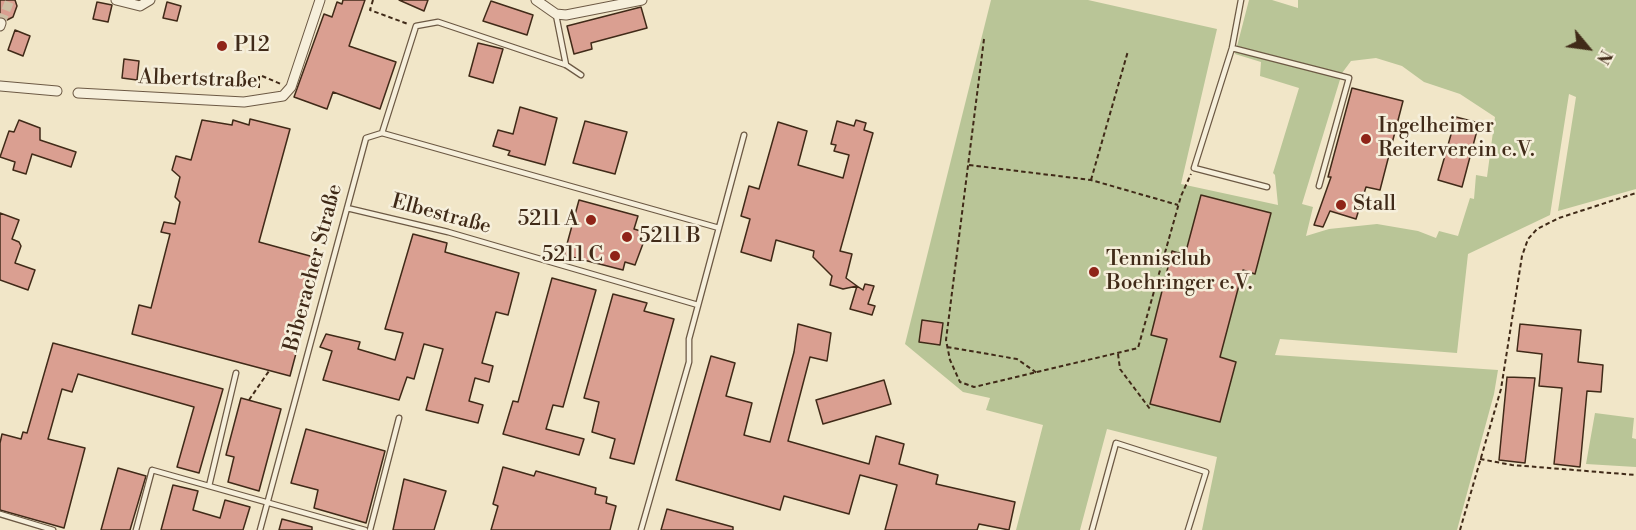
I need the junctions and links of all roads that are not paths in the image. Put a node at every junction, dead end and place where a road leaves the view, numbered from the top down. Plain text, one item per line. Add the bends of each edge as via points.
1 (116, 0) edge
2 (320, 0) edge
3 (538, 0) edge
4 (642, 0) edge
5 (1241, 0) edge
6 (147, 3) edge
7 (556, 14) junction
8 (1232, 48) junction
9 (566, 65) junction
10 (581, 75) dead end
11 (0, 86) edge
12 (57, 91) dead end
13 (78, 93) dead end
14 (382, 133) junction
15 (744, 135) dead end
16 (1319, 186) dead end
17 (1267, 187) dead end
18 (347, 208) junction
19 (719, 228) junction
20 (698, 305) junction
21 (236, 373) dead end
22 (399, 418) dead end
23 (209, 486) junction
24 (268, 502) junction
25 (0, 514) edge
26 (53, 530) edge
27 (136, 530) edge
28 (260, 530) edge
29 (365, 530) edge
30 (370, 530) edge
31 (641, 530) edge
32 (1092, 530) edge
33 (1188, 530) edge

1 - 6 street
2 - 13 street, Albertstraße via 291,87 283,96 244,102
3 - 7 street
4 - 7 street
5 - 8 lane
7 - 9 lane
8 - 16 lane via 1349,78
8 - 17 lane via 1194,168
9 - 10 lane
9 - 14 lane, Biberacher Straße via 438,22 416,26
11 - 12 street
14 - 18 lane, Biberacher Straße via 366,138
14 - 19 lane
15 - 19 lane
18 - 20 lane, Elbestraße via 448,232
18 - 24 lane, Biberacher Straße
19 - 20 lane
20 - 31 lane via 689,339 689,362
21 - 23 lane
22 - 30 lane
23 - 24 lane
23 - 27 lane via 152,470
24 - 28 lane, Biberacher Straße
24 - 29 lane
25 - 26 lane
32 - 33 lane via 1116,443 1206,472

